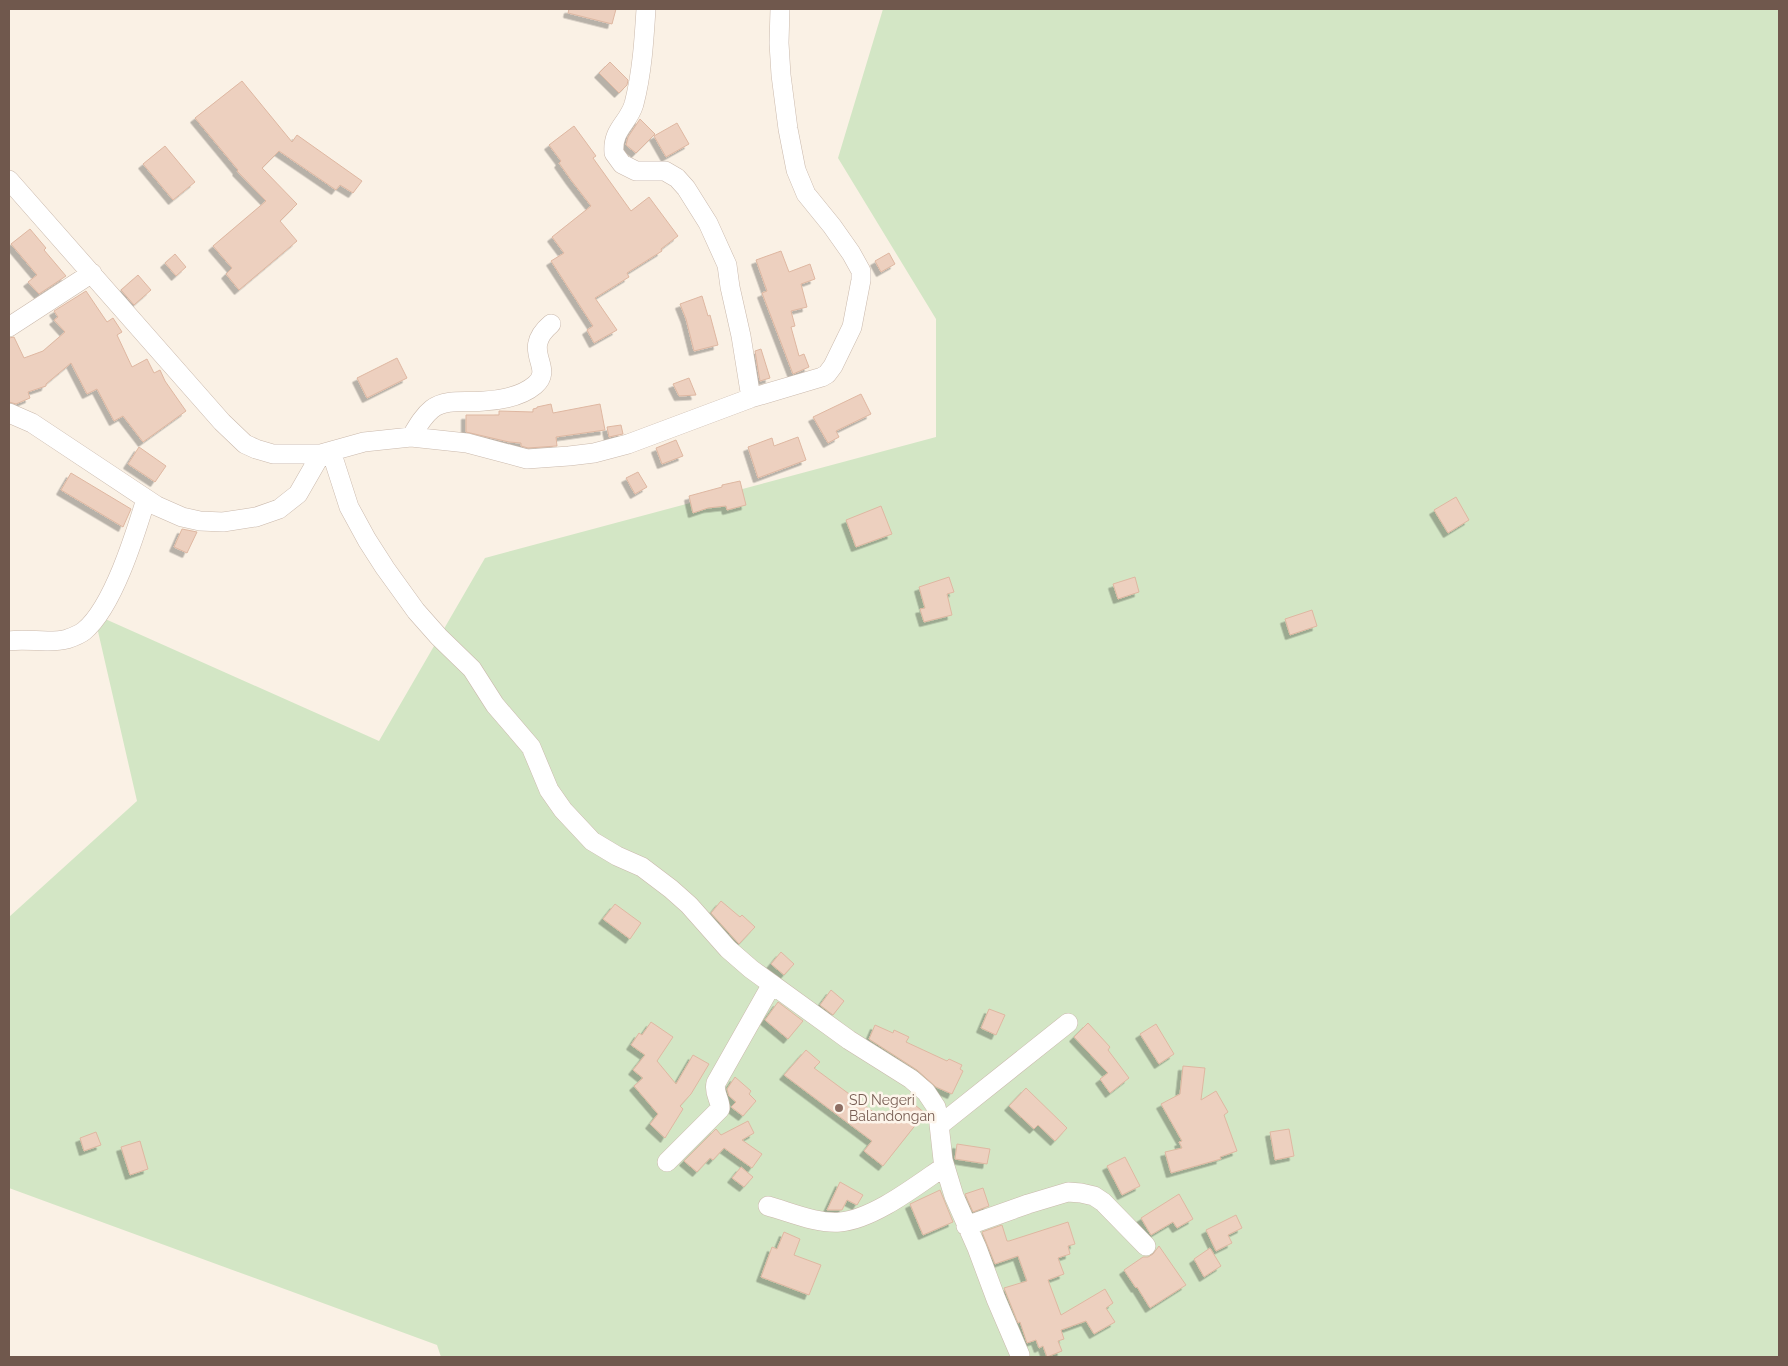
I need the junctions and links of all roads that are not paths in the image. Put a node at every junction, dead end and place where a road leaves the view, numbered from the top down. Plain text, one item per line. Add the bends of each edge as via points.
1 (646, 9) edge
2 (780, 9) edge
3 (9, 180) edge
4 (92, 273) junction
5 (551, 324) dead end
6 (9, 327) edge
7 (751, 398) junction
8 (9, 413) edge
9 (411, 437) junction
10 (326, 453) junction
11 (146, 499) junction
12 (9, 641) edge
13 (772, 984) junction
14 (1068, 1023) dead end
15 (940, 1125) junction
16 (667, 1162) dead end
17 (945, 1166) junction
18 (768, 1206) dead end
19 (966, 1226) junction
20 (1146, 1246) dead end
21 (1020, 1355) dead end

1 - 7 street via 638,88 633,108 615,135 614,152 622,164 636,171 665,171 676,178 708,223 727,264
2 - 7 street via 782,75 796,170 806,194 832,226 861,271 852,327 831,370 822,377
3 - 4 street
4 - 6 street
4 - 10 street via 158,351 245,444 273,454
5 - 9 street via 541,333 536,346 543,372 537,384 526,392 509,397 486,402 445,403 432,408
7 - 9 street via 628,444 569,456 527,458 467,443
8 - 11 street via 32,423
9 - 10 street via 364,442
10 - 11 street via 292,500 279,509 256,517 214,522 191,520
10 - 13 street via 367,540 408,602 472,669 496,705 531,747 549,790 563,810 592,841 642,867 671,889 728,949
11 - 12 street via 118,577 89,626 63,640
13 - 15 street via 920,1086 936,1107
13 - 16 street via 716,1083 720,1110
14 - 15 street
15 - 17 street
17 - 18 street via 902,1195 858,1218 839,1222 822,1220
17 - 19 street
19 - 20 street via 1068,1192 1081,1193 1103,1202
19 - 21 street

